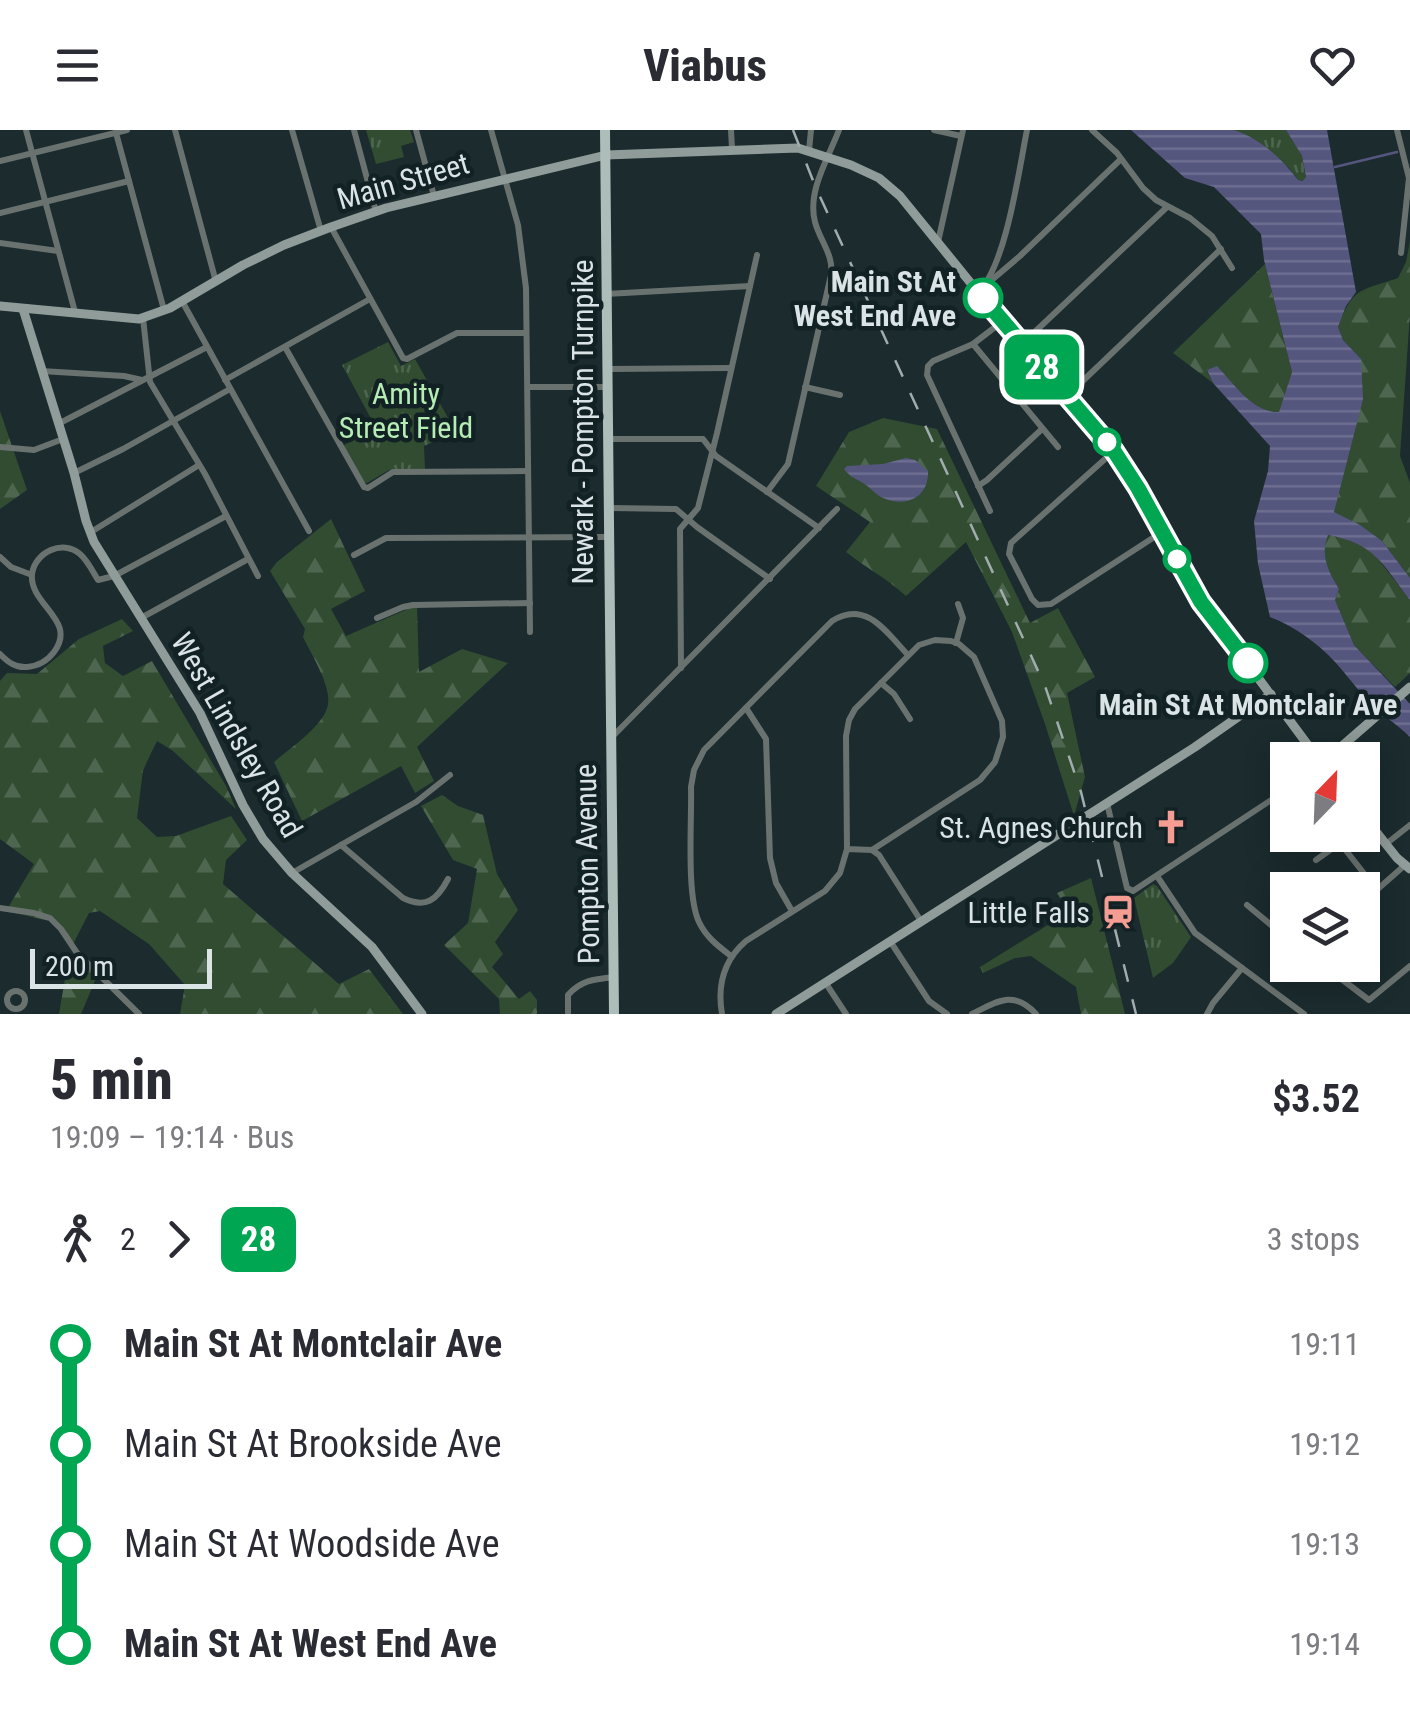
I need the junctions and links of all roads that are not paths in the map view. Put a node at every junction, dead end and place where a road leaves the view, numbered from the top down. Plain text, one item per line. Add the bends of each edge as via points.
1 (26, 130) edge
2 (127, 130) edge
3 (175, 130) edge
4 (292, 130) edge
5 (354, 130) edge
6 (416, 130) edge
7 (490, 130) edge
8 (604, 130) edge
9 (731, 130) edge
10 (811, 130) edge
11 (838, 130) edge
12 (934, 130) edge
13 (1027, 130) edge
14 (1092, 130) edge
15 (1397, 130) edge
16 (116, 133) junction
17 (962, 133) edge
18 (732, 149) junction
19 (809, 151) junction
20 (32, 153) junction
21 (606, 156) junction
22 (828, 158) junction
23 (1122, 159) junction
24 (0, 161) edge
25 (504, 179) junction
26 (129, 181) junction
27 (434, 197) junction
28 (46, 202) junction
29 (1167, 206) junction
30 (0, 212) edge
31 (376, 212) junction
32 (326, 229) junction
33 (938, 243) junction
34 (0, 244) edge
35 (1220, 249) junction
36 (58, 251) junction
37 (1401, 253) dead end
38 (757, 255) dead end
39 (1232, 268) dead end
40 (216, 282) junction
41 (750, 286) junction
42 (983, 288) junction
43 (605, 294) junction
44 (370, 299) junction
45 (182, 301) junction
46 (0, 306) edge
47 (23, 309) junction
48 (164, 310) junction
49 (76, 314) junction
50 (143, 318) junction
51 (1002, 321) junction
52 (526, 333) junction
53 (972, 344) junction
54 (1022, 344) junction
55 (207, 347) junction
56 (285, 347) junction
57 (732, 368) junction
58 (606, 369) junction
59 (41, 371) junction
60 (146, 378) junction
61 (225, 380) junction
62 (528, 387) junction
63 (606, 387) junction
64 (805, 387) junction
65 (230, 389) junction
66 (840, 395) dead end
67 (1066, 397) junction
68 (172, 422) junction
69 (58, 424) junction
70 (1042, 428) junction
71 (63, 438) junction
72 (607, 438) junction
73 (0, 447) edge
74 (1058, 447) dead end
75 (1114, 451) junction
76 (712, 452) junction
77 (199, 465) junction
78 (528, 471) junction
79 (74, 473) junction
80 (978, 486) junction
81 (767, 492) junction
82 (608, 508) junction
83 (837, 510) dead end
84 (990, 512) dead end
85 (226, 516) junction
86 (688, 518) junction
87 (820, 528) junction
88 (308, 532) dead end
89 (1162, 532) junction
90 (90, 533) junction
91 (529, 537) junction
92 (608, 537) junction
93 (354, 555) dead end
94 (0, 558) edge
95 (248, 559) junction
96 (32, 575) junction
97 (114, 576) junction
98 (258, 576) dead end
99 (770, 579) junction
100 (530, 604) junction
101 (958, 604) dead end
102 (141, 618) junction
103 (377, 618) dead end
104 (530, 632) dead end
105 (956, 643) junction
106 (0, 654) edge
107 (908, 655) junction
108 (681, 668) junction
109 (881, 683) junction
110 (1410, 687) edge
111 (1271, 694) junction
112 (746, 708) junction
113 (611, 714) joint
114 (910, 719) dead end
115 (611, 738) junction
116 (1309, 742) edge
117 (1346, 742) edge
118 (450, 775) dead end
119 (1270, 801) edge
120 (1107, 803) junction
121 (1410, 825) edge
122 (1380, 836) edge
123 (1386, 844) junction
124 (341, 845) junction
125 (847, 849) junction
126 (872, 850) junction
127 (1316, 860) dead end
128 (1407, 867) edge
129 (1363, 872) edge
130 (292, 873) junction
131 (1156, 876) junction
132 (448, 878) dead end
133 (1380, 888) edge
134 (1247, 905) dead end
135 (0, 908) edge
136 (792, 911) junction
137 (922, 922) junction
138 (1270, 924) edge
139 (890, 941) junction
140 (731, 956) junction
141 (1410, 966) edge
142 (1242, 968) junction
143 (614, 977) junction
144 (825, 982) junction
145 (1346, 982) edge
146 (139, 1014) edge
147 (422, 1014) edge
148 (568, 1014) edge
149 (614, 1014) edge
150 (722, 1014) edge
151 (776, 1014) edge
152 (846, 1014) edge
153 (947, 1014) edge
154 (972, 1014) edge
155 (1036, 1014) edge
156 (1207, 1014) edge
157 (1304, 1014) edge

1 - 20 street
2 - 16 street
3 - 40 street
4 - 32 street
5 - 31 street
6 - 27 street
7 - 25 street
8 - 21 main road, Newark - Pompton Turnpike
9 - 18 street
10 - 19 street
11 - 22 street
12 - 17 street
13 - 42 street via 1000,252
14 - 23 street
15 - 37 street via 1409,178
16 - 20 street
16 - 26 street
17 - 33 street
18 - 19 main road, Main Street
18 - 21 main road, Main Street
19 - 22 main road, Main Street
20 - 24 street
20 - 28 street
21 - 25 main road, Main Street
21 - 43 main road, Newark - Pompton Turnpike
22 - 33 main road, Main Street via 890,185
22 - 64 street via 813,202 832,268
23 - 29 street
23 - 42 street
25 - 27 main road, Main Street
25 - 52 street via 518,225
26 - 28 street
26 - 48 street
27 - 31 main road, Main Street
28 - 30 street
28 - 36 street
29 - 35 street via 1197,223
29 - 54 street
31 - 32 main road, Main Street
32 - 40 main road, Main Street
32 - 44 street
33 - 42 main road, Main Street
34 - 36 street
35 - 39 street
35 - 67 street
36 - 49 street
38 - 41 street
40 - 45 main road, Main Street
41 - 43 street
41 - 57 street
42 - 51 main road, Main Street
43 - 58 main road, Newark - Pompton Turnpike
44 - 52 street via 407,359 457,333
44 - 56 street
45 - 48 main road, Main Street
45 - 55 street
46 - 47 main road, Main Street
47 - 49 main road, Main Street
47 - 59 main road, West Lindsley Road
48 - 50 main road, Main Street
49 - 50 main road, Main Street
50 - 60 street
51 - 53 street
51 - 54 main road, Main Street
52 - 62 street
53 - 70 street
53 - 80 street via 933,360 927,374
54 - 67 main road, Main Street
55 - 60 street
55 - 61 street
56 - 61 street
56 - 78 street via 362,486 393,472
57 - 58 street
57 - 76 street
58 - 63 main road, Newark - Pompton Turnpike
59 - 60 street
59 - 69 main road, West Lindsley Road
60 - 68 street
60 - 69 street
61 - 65 street
62 - 63 street
62 - 78 street
63 - 72 main road, Newark - Pompton Turnpike
64 - 66 street
64 - 81 street via 788,464
65 - 68 street
65 - 88 street
67 - 75 main road, Main Street
68 - 77 street
68 - 79 street
69 - 71 main road, West Lindsley Road
70 - 74 street
70 - 80 street
71 - 73 street via 34,450
71 - 79 main road, West Lindsley Road
72 - 76 street via 700,438
72 - 82 main road, Newark - Pompton Turnpike
75 - 89 main road, Main Street
75 - 89 street via 1009,548 1032,599 1047,606
76 - 81 street
76 - 86 street via 698,508
77 - 85 street
77 - 90 street
78 - 91 street
79 - 90 main road, West Lindsley Road
80 - 84 street
81 - 87 street
82 - 86 street via 672,507
82 - 92 main road, Newark - Pompton Turnpike
83 - 87 street
85 - 95 street
85 - 97 street
86 - 99 street
86 - 108 street via 679,534
87 - 99 street
89 - 111 main road, Main Street via 1201,602
90 - 97 main road, West Lindsley Road
91 - 92 street
91 - 93 street via 386,538
91 - 100 street
92 - 113 main road, Newark - Pompton Turnpike
94 - 96 street
95 - 98 street
95 - 102 street
96 - 97 street via 41,556 65,547 84,558 98,580
96 - 106 street via 60,626 59,644 32,667 11,664
97 - 102 main road, West Lindsley Road
99 - 108 street
100 - 103 street via 414,605
100 - 104 street
101 - 105 street via 963,618
102 - 130 main road, West Lindsley Road via 200,713 256,829
105 - 107 street via 930,641
105 - 126 street via 974,658 1002,721 995,762 980,780
107 - 109 street
107 - 112 street via 870,617 846,614
108 - 115 street
109 - 114 street
109 - 125 street via 847,727
110 - 117 main road
111 - 116 main road, Main Street
111 - 120 main road
112 - 136 street via 766,739 770,858
112 - 140 street via 704,750 692,787 694,912 708,937
113 - 115 main road, Pompton Avenue
115 - 143 main road, Pompton Avenue
118 - 124 street
119 - 131 street
120 - 131 street via 1126,888 1135,890
120 - 137 main road
121 - 123 street
122 - 123 main road
123 - 128 main road
124 - 130 street
124 - 132 street via 411,902 434,899
125 - 126 street
125 - 136 street via 830,886
126 - 137 street
127 - 129 street via 1340,843
128 - 133 street
130 - 147 main road, West Lindsley Road via 376,952
131 - 142 street via 1195,932
134 - 138 street
135 - 146 street via 50,918
136 - 140 street
137 - 139 main road
139 - 144 main road
139 - 153 street via 929,1001
140 - 150 street via 721,986
141 - 145 street via 1370,1000
142 - 156 street
142 - 157 street
143 - 148 street via 576,986 568,995
143 - 149 main road, Pompton Avenue
144 - 151 main road
144 - 152 street
154 - 155 street via 1007,999

